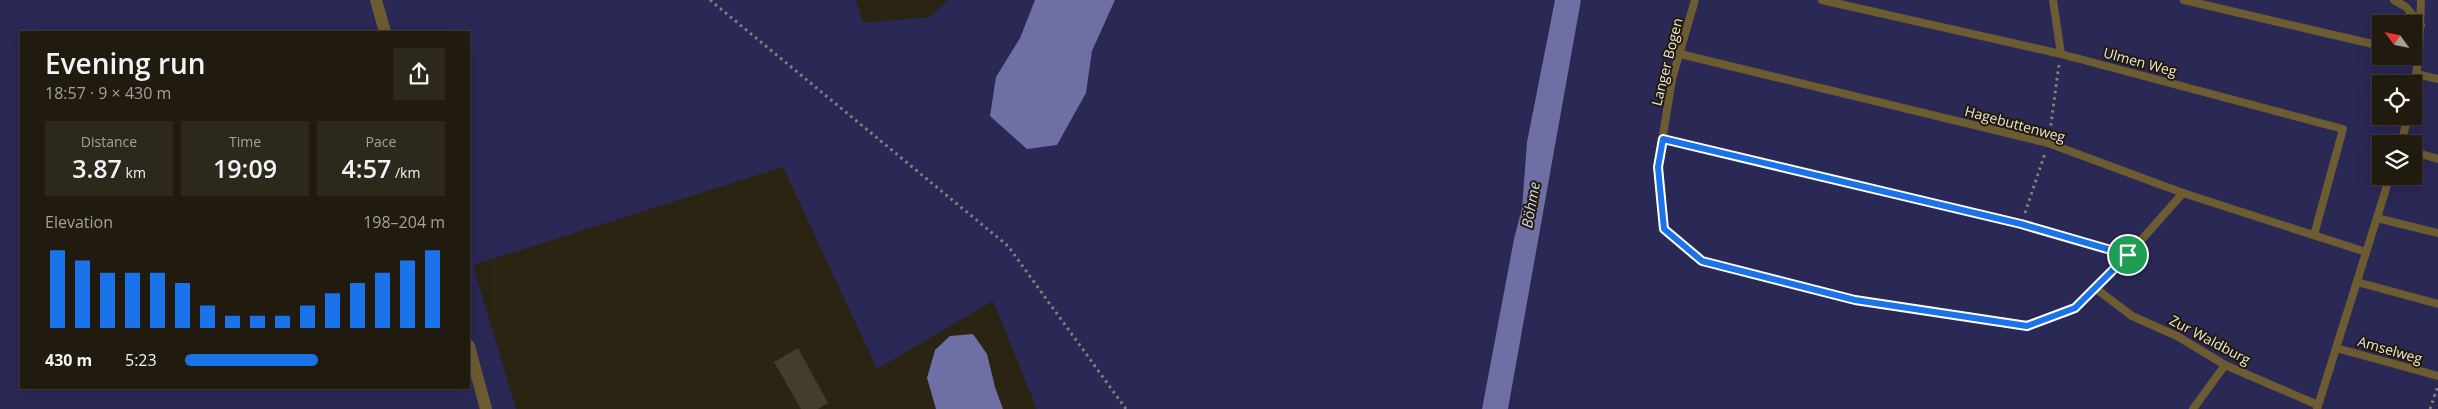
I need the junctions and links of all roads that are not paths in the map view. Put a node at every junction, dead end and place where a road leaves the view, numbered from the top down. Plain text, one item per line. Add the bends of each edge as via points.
1 (376, 0) edge
2 (1695, 0) edge
3 (1822, 0) edge
4 (2053, 0) edge
5 (2184, 0) edge
6 (2394, 0) edge
7 (2421, 0) edge
8 (2413, 15) edge
9 (2421, 15) edge
10 (385, 31) edge
11 (2372, 44) edge
12 (1680, 54) junction
13 (2061, 54) junction
14 (2417, 65) edge
15 (2417, 74) joint
16 (2438, 79) edge
17 (1663, 139) junction
18 (2422, 154) edge
19 (2438, 159) edge
20 (2387, 185) edge
21 (2182, 194) junction
22 (2376, 218) junction
23 (2438, 233) edge
24 (2314, 235) junction
25 (2366, 252) junction
26 (2128, 255) junction
27 (2357, 282) junction
28 (2095, 288) junction
29 (2438, 304) edge
30 (2336, 348) junction
31 (470, 350) edge
32 (2225, 365) junction
33 (2438, 376) edge
34 (2318, 407) edge
35 (486, 409) edge
36 (2192, 409) edge

1 - 10 street
2 - 12 lane, Langer Bogen
3 - 13 lane, Ulmen Weg
4 - 13 lane
5 - 11 lane
6 - 8 lane
7 - 9 lane
12 - 17 lane, Langer Bogen via 1672,79
12 - 21 lane, Hagebuttenweg via 2048,143
13 - 24 lane, Ulmen Weg via 2343,128
14 - 15 lane
15 - 16 lane
17 - 26 lane via 2021,224
17 - 28 lane, Langer Bogen via 1658,167 1664,229 1702,261 1855,300 2027,326 2075,308
18 - 19 lane
20 - 22 lane
21 - 24 lane, Hagebuttenweg
21 - 26 lane, Langer Bogen
22 - 23 lane
22 - 25 lane
24 - 25 lane, Hagebuttenweg
25 - 27 lane
26 - 28 lane, Langer Bogen
27 - 29 lane
27 - 30 lane
28 - 32 lane, Zur Waldburg via 2132,316 2177,336
30 - 33 lane, Amselweg
30 - 34 lane
31 - 35 street
32 - 34 lane, Zur Waldburg
32 - 36 lane

